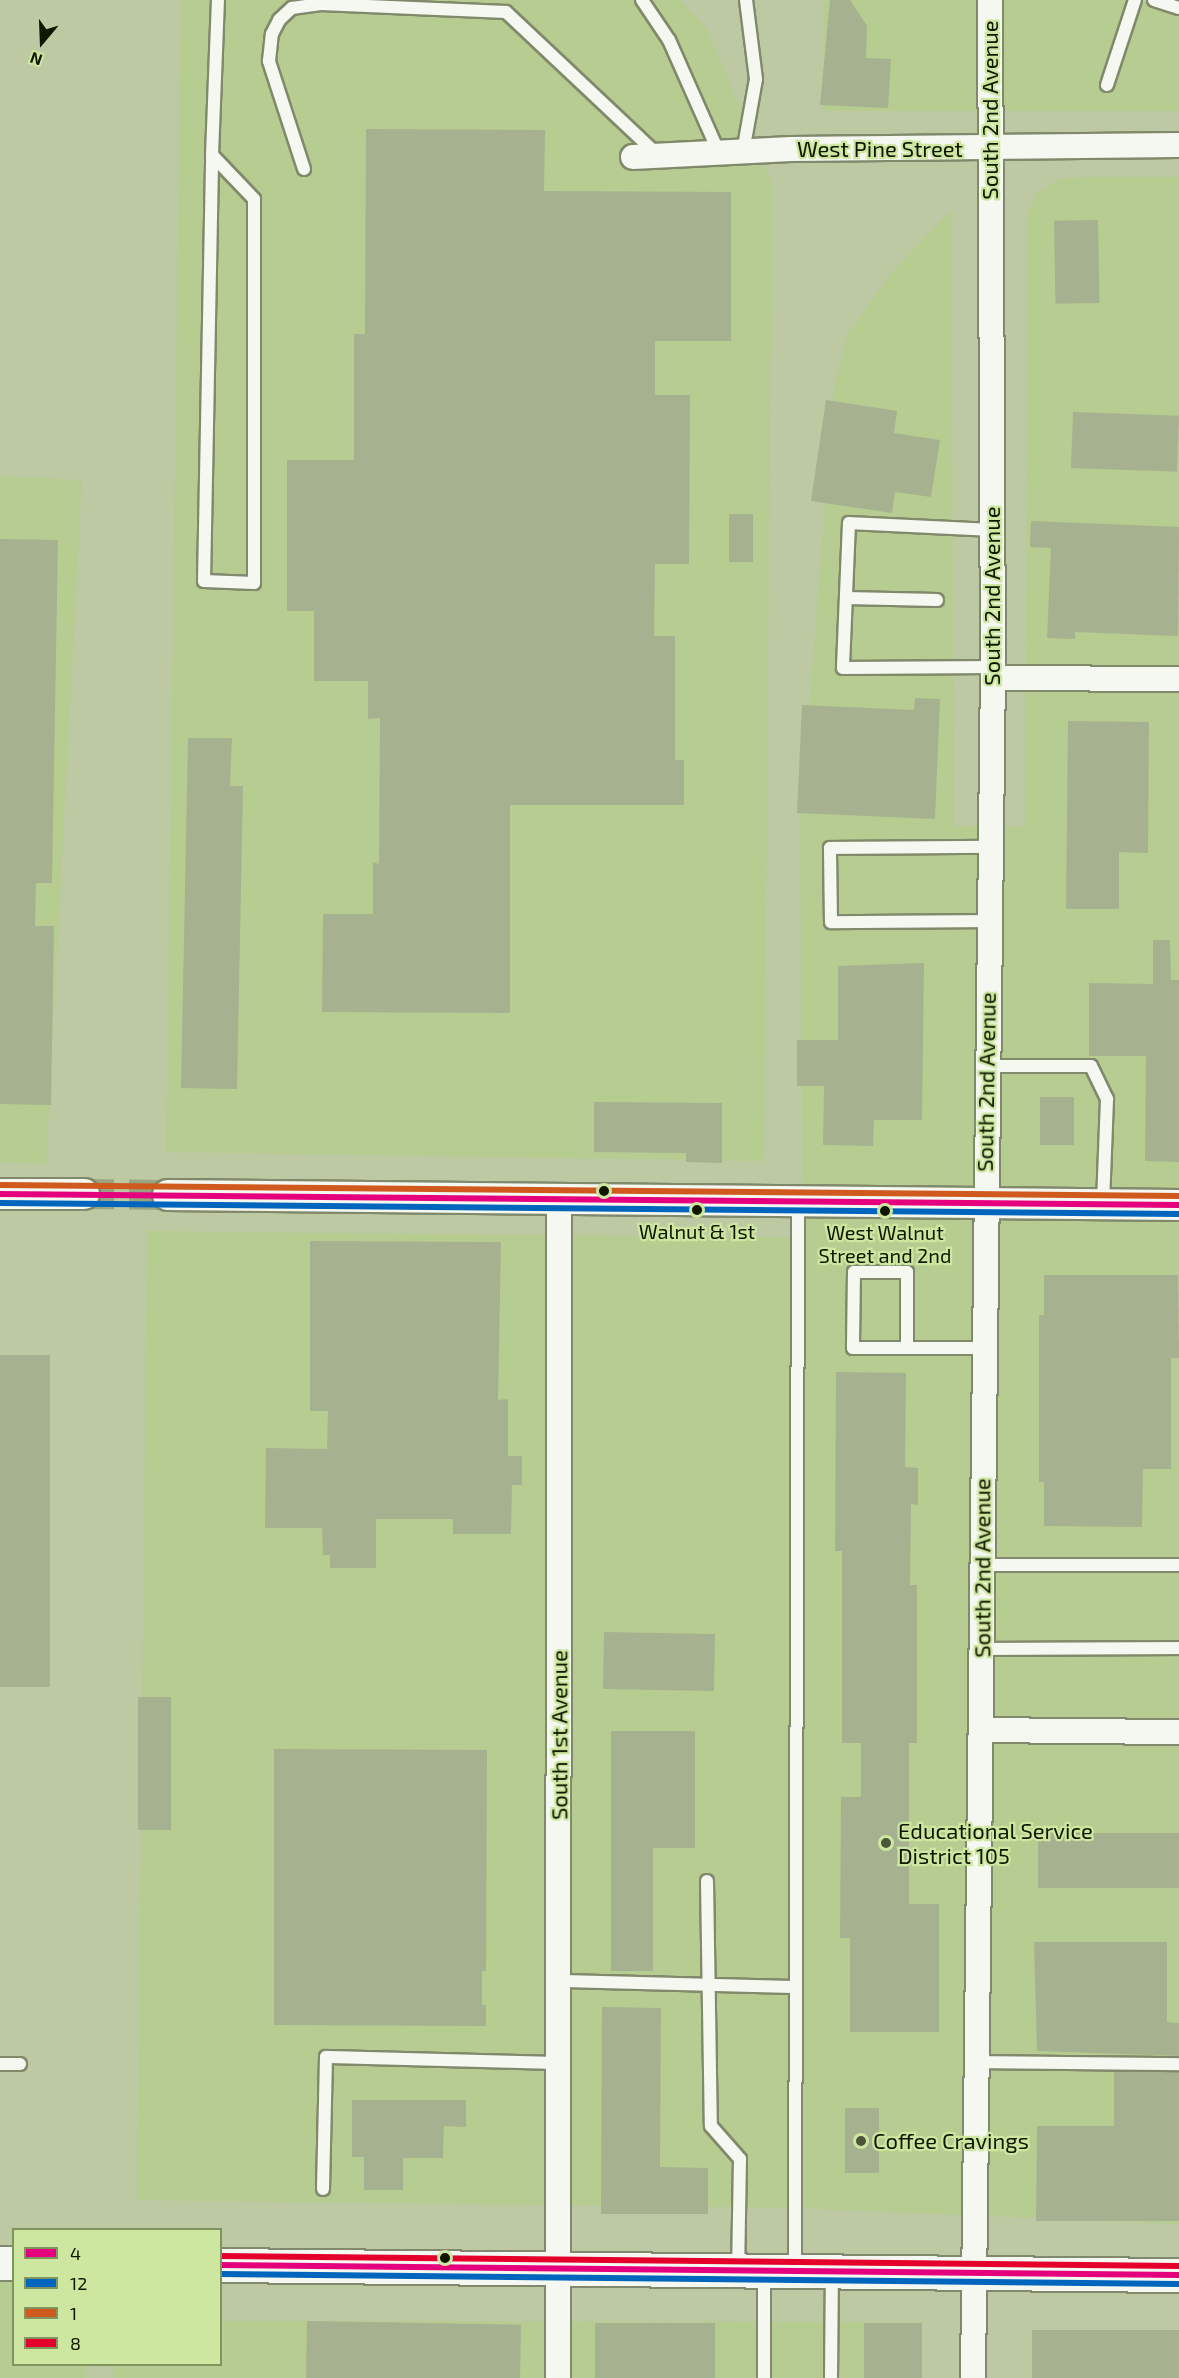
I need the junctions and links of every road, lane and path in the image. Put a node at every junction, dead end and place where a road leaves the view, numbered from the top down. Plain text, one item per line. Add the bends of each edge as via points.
1 (218, 0) edge
2 (642, 0) edge
3 (746, 0) edge
4 (990, 0) edge
5 (1135, 0) edge
6 (1154, 0) edge
7 (1179, 8) edge
8 (1107, 85) dead end
9 (1179, 145) edge
10 (989, 147) junction
11 (743, 152) junction
12 (719, 153) junction
13 (212, 154) junction
14 (658, 155) junction
15 (633, 156) dead end
16 (303, 170) dead end
17 (992, 530) junction
18 (846, 598) junction
19 (937, 600) dead end
20 (993, 672) junction
21 (1179, 679) edge
22 (990, 847) junction
23 (989, 921) junction
24 (986, 1066) junction
25 (0, 1194) edge
26 (84, 1194) tunnel mouth
27 (168, 1195) tunnel mouth
28 (984, 1201) junction
29 (559, 1202) junction
30 (798, 1203) junction
31 (1103, 1204) junction
32 (1179, 1205) edge
33 (907, 1348) junction
34 (983, 1348) junction
35 (982, 1565) junction
36 (1179, 1565) edge
37 (1179, 1648) edge
38 (982, 1649) junction
39 (981, 1730) junction
40 (1179, 1732) edge
41 (707, 1881) dead end
42 (560, 1982) junction
43 (709, 1985) junction
44 (796, 1987) junction
45 (978, 2062) junction
46 (560, 2063) junction
47 (0, 2064) edge
48 (20, 2064) dead end
49 (1179, 2064) edge
50 (323, 2188) dead end
51 (222, 2265) edge
52 (560, 2268) junction
53 (766, 2270) junction
54 (832, 2271) junction
55 (976, 2273) junction
56 (1179, 2275) edge
57 (558, 2378) edge
58 (764, 2378) edge
59 (831, 2378) edge
60 (973, 2378) edge

1 - 13 lane
2 - 12 lane via 669,40
3 - 11 lane via 756,79
4 - 10 street, South 2nd Avenue
5 - 8 lane
6 - 7 lane
9 - 10 street, West Pine Street
10 - 11 street, West Pine Street
10 - 17 street, South 2nd Avenue
11 - 12 street, West Pine Street
12 - 14 street, West Pine Street
13 - 13 lane via 204,581 254,583 254,199
14 - 15 street, West Pine Street
14 - 16 lane via 506,12 321,4 292,8 279,20 272,34 269,61
17 - 18 lane via 849,523
17 - 20 street, South 2nd Avenue
18 - 19 lane
18 - 20 lane via 843,668
20 - 21 street
20 - 22 street, South 2nd Avenue
22 - 23 street, South 2nd Avenue
22 - 23 lane via 830,848 831,922
23 - 24 street, South 2nd Avenue
24 - 28 street, South 2nd Avenue
24 - 31 lane via 1090,1066 1107,1099
25 - 26 street
27 - 29 street
28 - 30 street
28 - 31 street
28 - 34 street, South 2nd Avenue
29 - 30 street
29 - 42 street, South 1st Avenue
30 - 44 lane
31 - 32 street
33 - 33 lane via 907,1272 854,1272 853,1348
33 - 34 lane
34 - 35 street, South 2nd Avenue
35 - 36 lane
35 - 38 street, South 2nd Avenue
37 - 38 lane
38 - 39 street, South 2nd Avenue
39 - 40 street
39 - 45 street, South 2nd Avenue
41 - 43 lane
42 - 43 lane
42 - 46 street, South 1st Avenue
43 - 44 lane
43 - 53 lane via 711,2126 740,2159
44 - 53 lane
45 - 49 lane
45 - 55 street, South 2nd Avenue
46 - 50 lane via 326,2057
46 - 52 street, South 1st Avenue
47 - 48 lane
51 - 52 main road
52 - 53 main road
52 - 57 street, South 1st Avenue
53 - 54 main road
53 - 58 lane
54 - 55 main road
54 - 59 lane
55 - 56 main road
55 - 60 street, South 2nd Avenue

